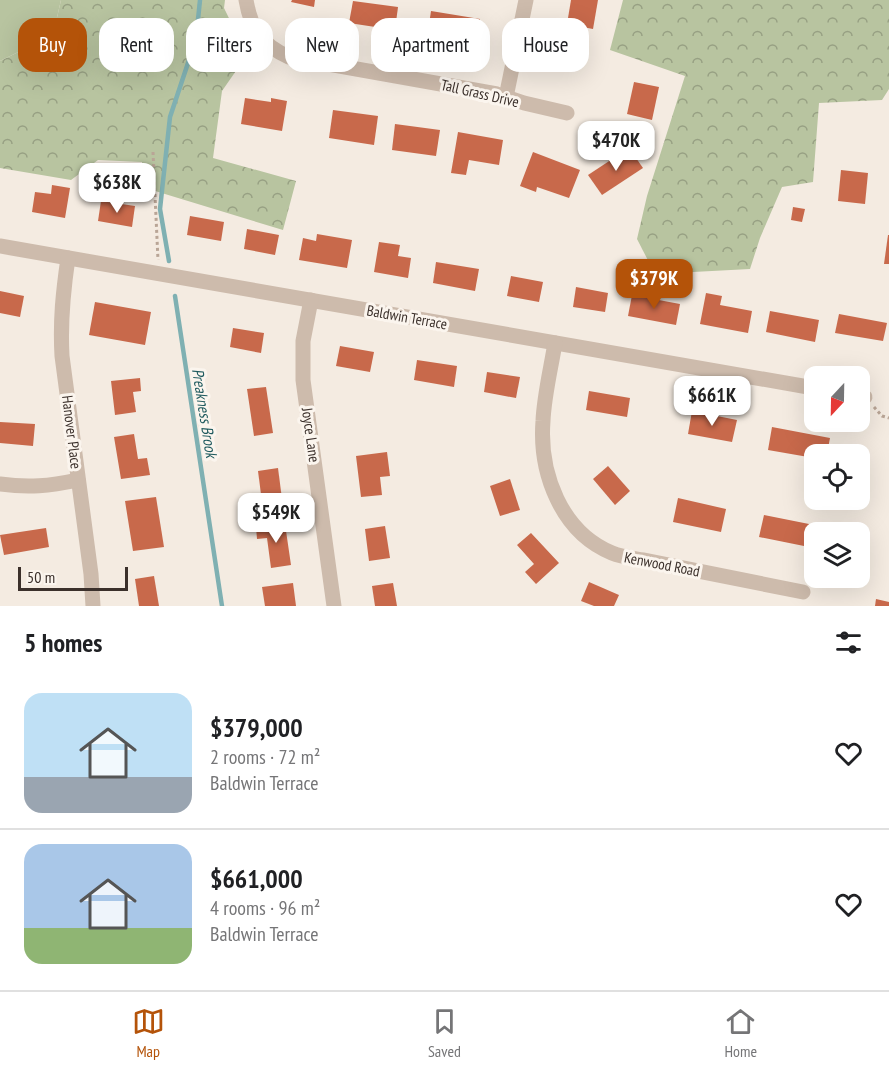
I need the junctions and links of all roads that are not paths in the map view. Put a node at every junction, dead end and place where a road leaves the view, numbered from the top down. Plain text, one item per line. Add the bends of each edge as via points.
1 (246, 0) edge
2 (526, 0) edge
3 (506, 97) junction
4 (567, 113) dead end
5 (0, 246) edge
6 (68, 258) junction
7 (311, 300) junction
8 (555, 343) junction
9 (804, 386) edge
10 (78, 480) junction
11 (0, 484) edge
12 (803, 592) dead end
13 (93, 606) edge
14 (334, 606) edge

1 - 3 street, Tall Grass Drive via 248,15 264,42 289,57
2 - 3 street
3 - 4 street, Tall Grass Drive
5 - 6 street, Baldwin Terrace
6 - 7 street, Baldwin Terrace
6 - 10 street, Hanover Place via 60,327
7 - 8 street, Baldwin Terrace
7 - 14 street, Joyce Lane via 303,341 303,380
8 - 9 street, Baldwin Terrace
8 - 12 street, Kenwood Road via 543,446 554,492 577,529 592,543 623,557
10 - 11 street via 44,487
10 - 13 street, Hanover Place

